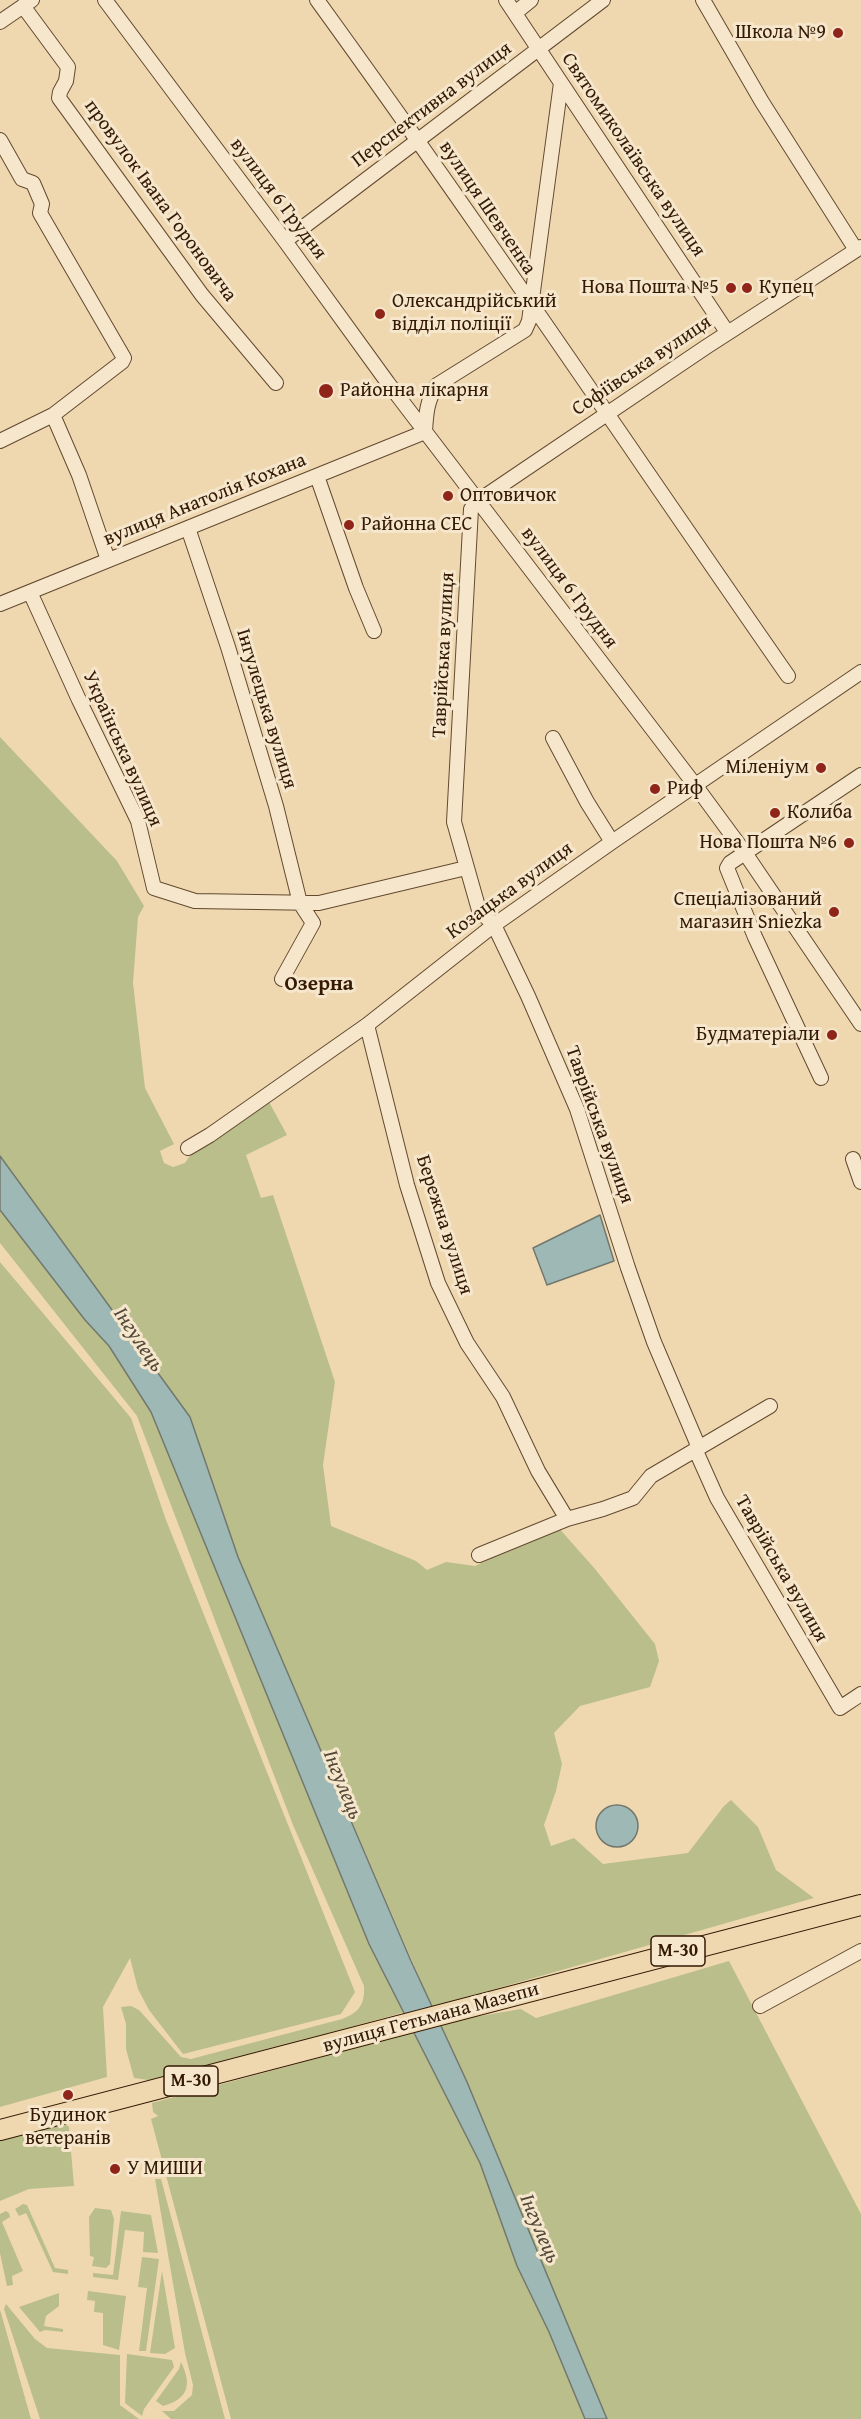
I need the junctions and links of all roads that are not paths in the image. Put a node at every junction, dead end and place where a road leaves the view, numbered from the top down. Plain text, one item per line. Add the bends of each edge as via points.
1 (105, 0) edge
2 (317, 0) edge
3 (506, 0) edge
4 (531, 0) edge
5 (603, 0) edge
6 (703, 0) edge
7 (28, 3) edge
8 (515, 13) junction
9 (0, 22) edge
10 (539, 49) junction
11 (561, 83) junction
12 (0, 140) edge
13 (418, 140) junction
14 (285, 241) junction
15 (859, 248) edge
16 (531, 307) junction
17 (727, 332) junction
18 (276, 383) dead end
19 (606, 414) junction
20 (52, 415) junction
21 (425, 432) junction
22 (0, 441) edge
23 (317, 476) junction
24 (478, 501) junction
25 (188, 528) junction
26 (108, 560) junction
27 (30, 592) junction
28 (0, 604) edge
29 (374, 631) dead end
30 (861, 672) edge
31 (788, 676) dead end
32 (553, 738) dead end
33 (861, 774) edge
34 (695, 785) junction
35 (612, 842) junction
36 (745, 853) junction
37 (466, 868) junction
38 (300, 903) junction
39 (494, 925) junction
40 (282, 978) dead end
41 (861, 1024) edge
42 (367, 1025) junction
43 (821, 1078) dead end
44 (188, 1148) dead end
45 (853, 1159) dead end
46 (861, 1182) edge
47 (770, 1406) dead end
48 (696, 1451) junction
49 (567, 1519) junction
50 (479, 1555) dead end
51 (861, 1694) edge
52 (861, 1905) edge
53 (861, 1951) edge
54 (760, 2006) dead end
55 (0, 2130) edge

1 - 14 street, вулиця 6 Грудня
2 - 13 street, вулиця Шевченка
3 - 8 street, Святомиколаївська вулиця
4 - 8 street
5 - 10 street, Перспективна вулиця
6 - 15 street via 762,102
7 - 9 street
7 - 18 street, провулок Івана Гороновича via 68,67 59,98 202,295
8 - 10 street, Святомиколаївська вулиця
10 - 11 street, Святомиколаївська вулиця
10 - 13 street, Перспективна вулиця
11 - 16 street
11 - 17 street, Святомиколаївська вулиця
12 - 20 street via 22,179 33,183 42,204 40,213 124,358
13 - 14 street, Перспективна вулиця
13 - 16 street, вулиця Шевченка
14 - 21 street, вулиця 6 Грудня
15 - 17 street, Софіївська вулиця
16 - 19 street, вулиця Шевченка
16 - 21 street via 525,330 437,385 426,410
17 - 19 street, Софіївська вулиця
19 - 24 street, Софіївська вулиця
19 - 31 street, вулиця Шевченка
20 - 22 street
20 - 26 street via 79,475
21 - 23 street, вулиця Анатолія Кохана
21 - 24 street, вулиця 6 Грудня
23 - 25 street, вулиця Анатолія Кохана
23 - 29 street
24 - 34 street, вулиця 6 Грудня
24 - 37 street, Таврійська вулиця via 471,509 454,822
25 - 26 street, вулиця Анатолія Кохана
25 - 38 street, Інгулецька вулиця via 276,806
26 - 27 street, вулиця Анатолія Кохана
27 - 28 street, вулиця Анатолія Кохана
27 - 38 street, Українська вулиця via 138,822 154,888 195,901
30 - 34 street, Козацька вулиця
32 - 35 street
33 - 36 street
34 - 35 street, Козацька вулиця
34 - 36 street, вулиця 6 Грудня
35 - 39 street, Козацька вулиця
36 - 41 street, вулиця 6 Грудня
36 - 43 street via 728,868 755,937
37 - 38 street, Українська вулиця via 319,903
37 - 39 street, Таврійська вулиця via 479,910
38 - 40 street via 313,923
39 - 42 street, Козацька вулиця
39 - 48 street, Таврійська вулиця via 577,1108 628,1268 697,1443
42 - 44 street, Козацька вулиця
42 - 49 street, Бережна вулиця via 407,1185 438,1283 467,1343 503,1396 538,1471
45 - 46 street
47 - 48 street
48 - 49 street via 651,1476 633,1498
48 - 51 street, Таврійська вулиця via 717,1498 840,1708
49 - 50 street
52 - 55 highway, вулиця Гетьмана Мазепи / М-30
53 - 54 street

